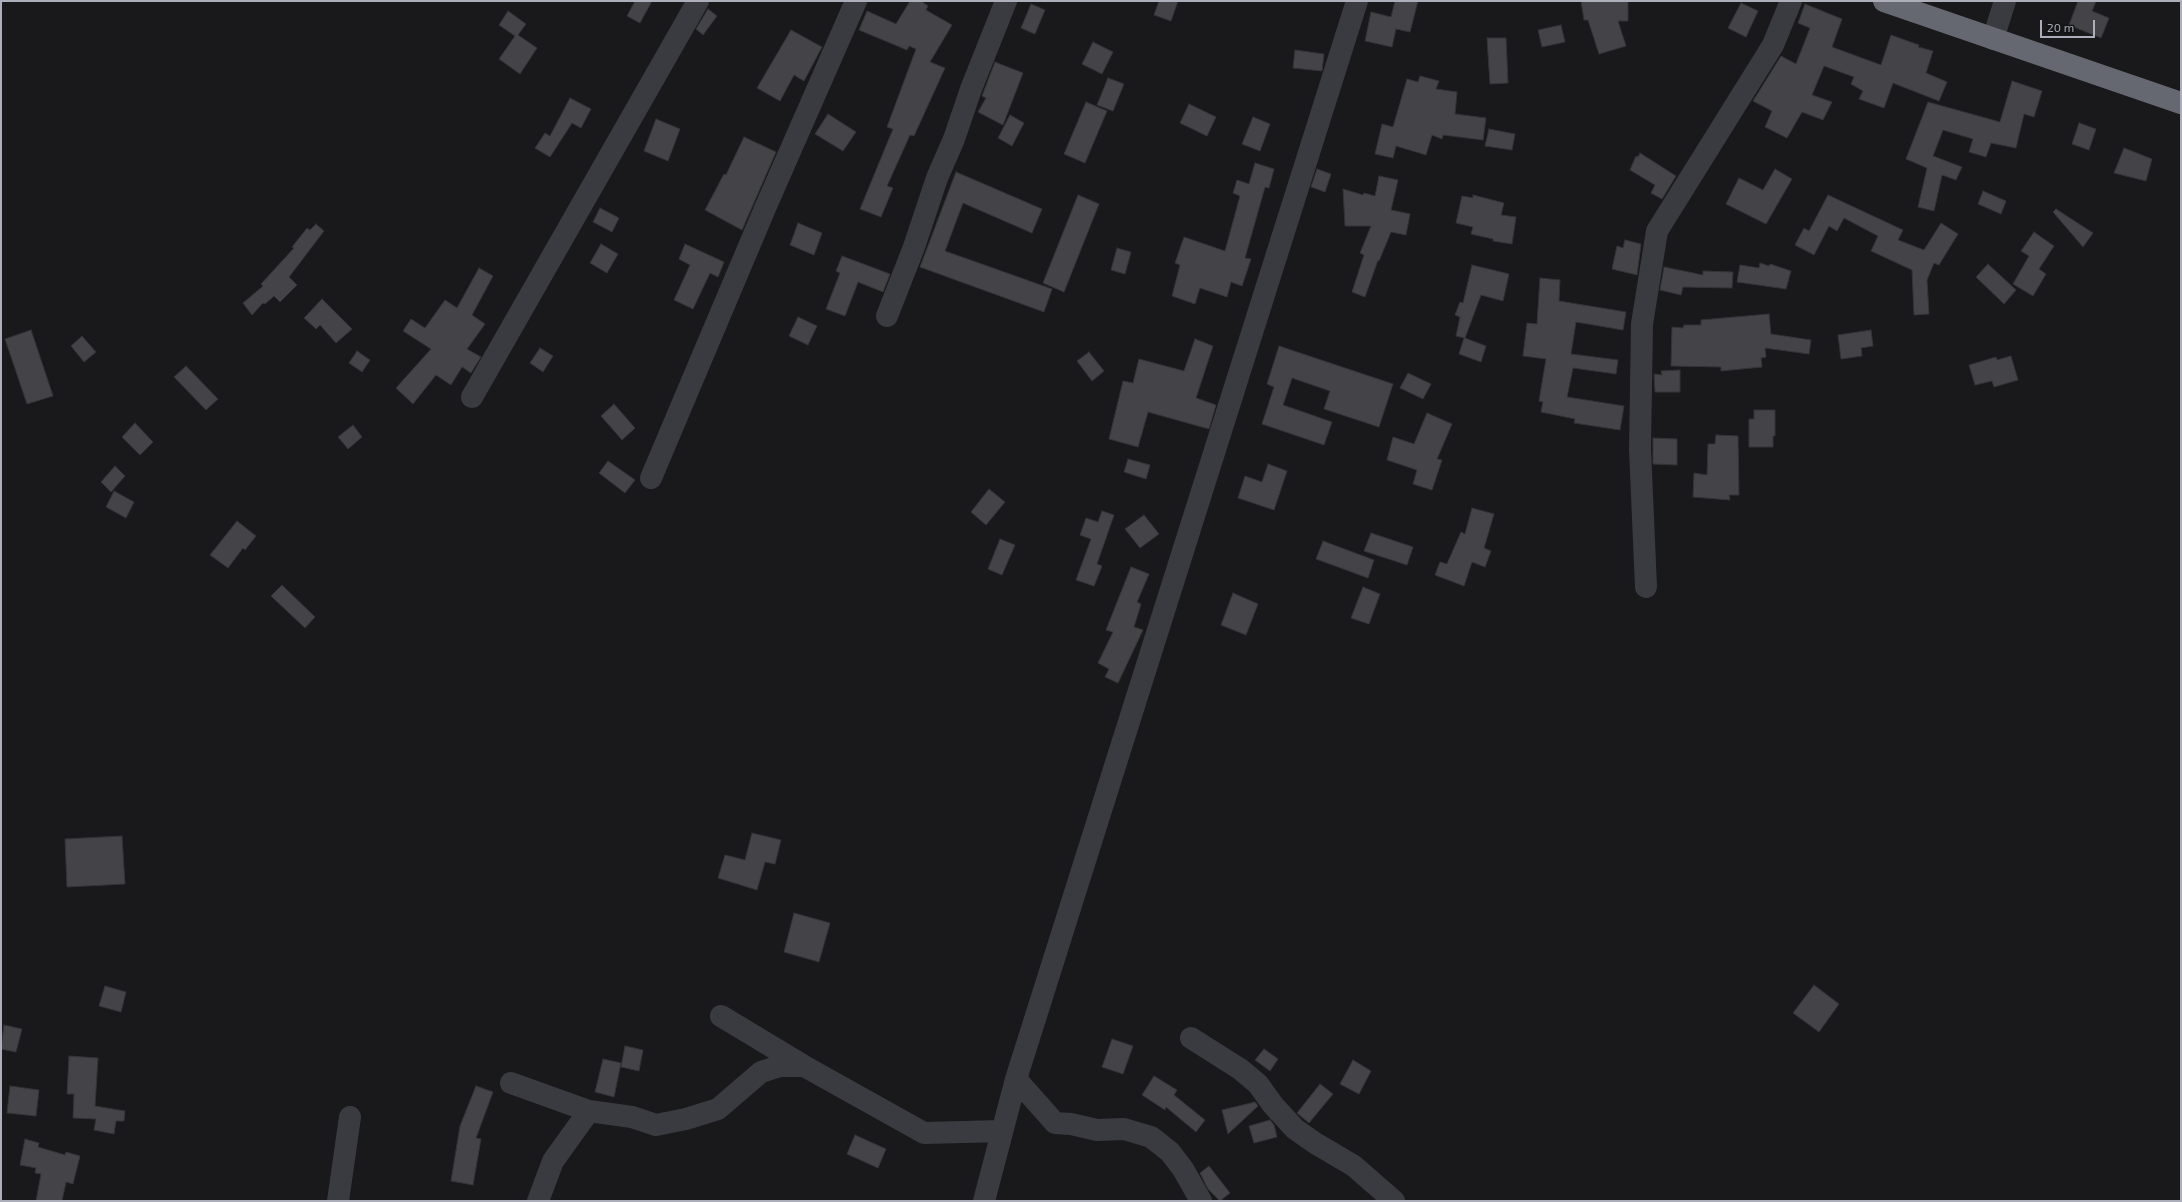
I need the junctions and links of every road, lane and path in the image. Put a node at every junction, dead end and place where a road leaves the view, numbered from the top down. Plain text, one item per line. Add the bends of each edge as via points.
1 (698, 1) edge
2 (856, 1) edge
3 (1006, 1) edge
4 (1357, 1) edge
5 (1791, 1) edge
6 (1884, 1) edge
7 (2005, 1) edge
8 (1993, 39) junction
9 (2181, 104) edge
10 (887, 316) dead end
11 (472, 397) dead end
12 (651, 478) dead end
13 (1646, 587) dead end
14 (721, 1016) dead end
15 (1190, 1038) dead end
16 (804, 1066) junction
17 (1016, 1079) junction
18 (511, 1083) dead end
19 (589, 1111) junction
20 (350, 1117) dead end
21 (1002, 1132) junction
22 (338, 1201) edge
23 (538, 1201) edge
24 (984, 1201) edge
25 (1201, 1201) edge
26 (1394, 1201) edge

1 - 11 street
2 - 12 street
3 - 10 street via 970,89 954,139 937,178
4 - 17 street
5 - 13 street via 1773,45 1657,231 1642,324 1640,449
6 - 8 highway
7 - 8 street
8 - 9 highway
14 - 16 street
15 - 26 street via 1240,1069 1258,1084 1295,1129 1354,1166
16 - 19 street via 780,1066 761,1072 718,1109 686,1119 656,1125 632,1117
16 - 21 street via 924,1133
17 - 21 street
17 - 25 street via 1055,1123 1097,1130 1124,1130 1151,1137 1170,1152
18 - 19 street
19 - 23 street via 553,1161
20 - 22 street
21 - 24 street

